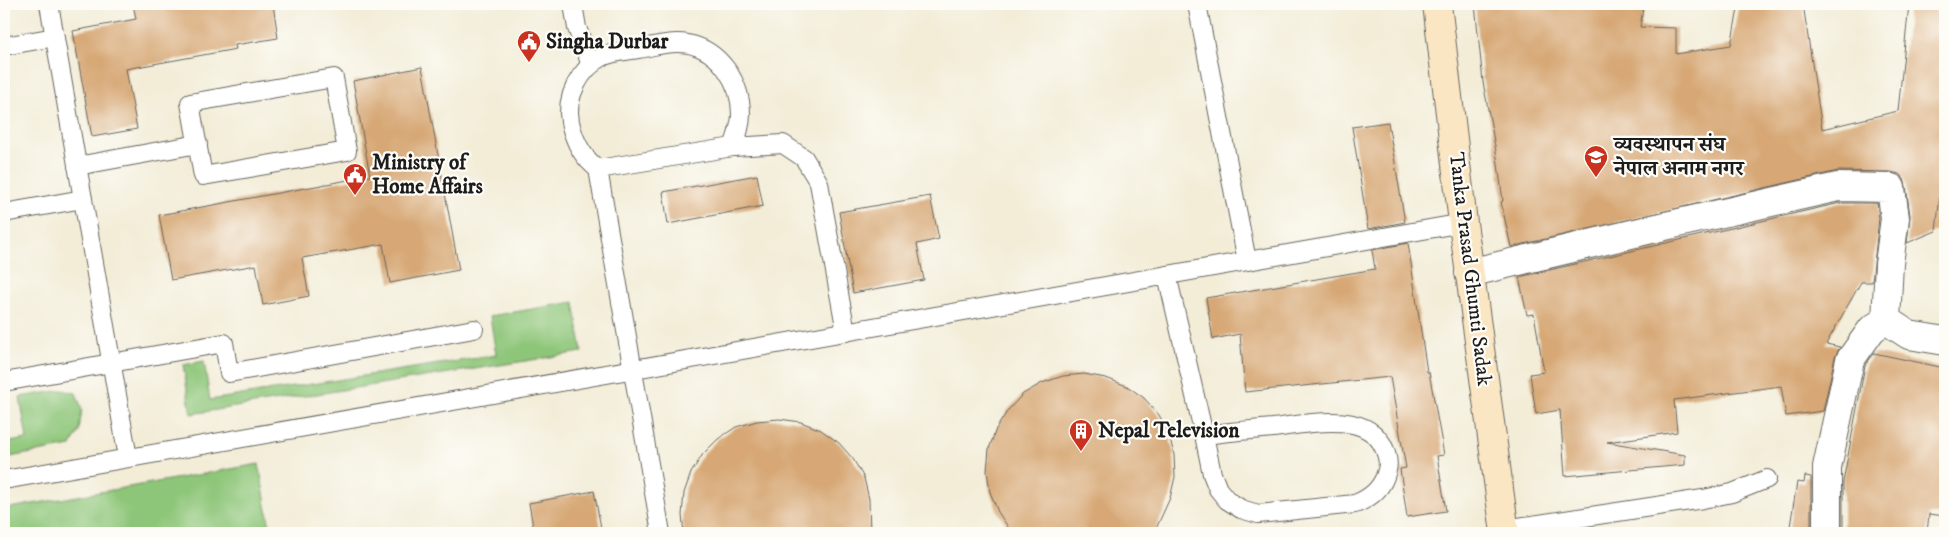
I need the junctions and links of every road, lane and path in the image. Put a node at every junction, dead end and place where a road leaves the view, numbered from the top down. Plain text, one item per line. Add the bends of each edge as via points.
1 (49, 4) edge
2 (573, 4) edge
3 (1196, 4) edge
4 (1437, 4) edge
5 (54, 37) junction
6 (4, 46) edge
7 (591, 64) junction
8 (198, 144) junction
9 (733, 147) junction
10 (77, 166) junction
11 (598, 169) junction
12 (83, 199) junction
13 (4, 213) edge
14 (1463, 223) junction
15 (1247, 261) junction
16 (1469, 273) junction
17 (1167, 275) junction
18 (1886, 320) junction
19 (474, 330) dead end
20 (846, 332) junction
21 (1945, 341) edge
22 (111, 363) junction
23 (632, 369) junction
24 (4, 382) edge
25 (1204, 435) junction
26 (128, 458) junction
27 (4, 480) edge
28 (1767, 480) dead end
29 (1505, 531) edge
30 (661, 533) edge
31 (1827, 533) edge

1 - 5 lane
2 - 7 lane via 577,28
3 - 15 lane
4 - 14 street, Tanka Prasad Ghumti Sadak
5 - 6 lane
5 - 10 lane
7 - 9 lane via 603,56 674,43 704,50 728,70 736,84 741,116
7 - 11 lane via 574,88 569,118 581,149 589,163
8 - 8 lane via 203,176 347,151 334,78 190,103
8 - 10 lane
9 - 11 lane
9 - 20 lane via 783,144 804,158 819,183
10 - 12 lane
11 - 23 lane
12 - 13 lane
12 - 22 lane
14 - 15 lane
14 - 16 street, Tanka Prasad Ghumti Sadak
15 - 17 lane
16 - 18 street via 1838,187 1891,188 1894,218
16 - 29 street, Tanka Prasad Ghumti Sadak
17 - 20 lane
17 - 25 lane
18 - 21 street via 1909,335
18 - 31 street via 1872,329 1850,360 1827,467
19 - 22 lane via 229,373 224,343
20 - 23 lane
22 - 24 lane
22 - 26 lane
23 - 26 lane
23 - 30 lane
25 - 25 lane via 1218,489 1241,509 1258,514 1367,500 1377,492 1388,468 1382,443 1362,426 1348,423 1326,422
26 - 27 lane
28 - 29 lane via 1704,499

